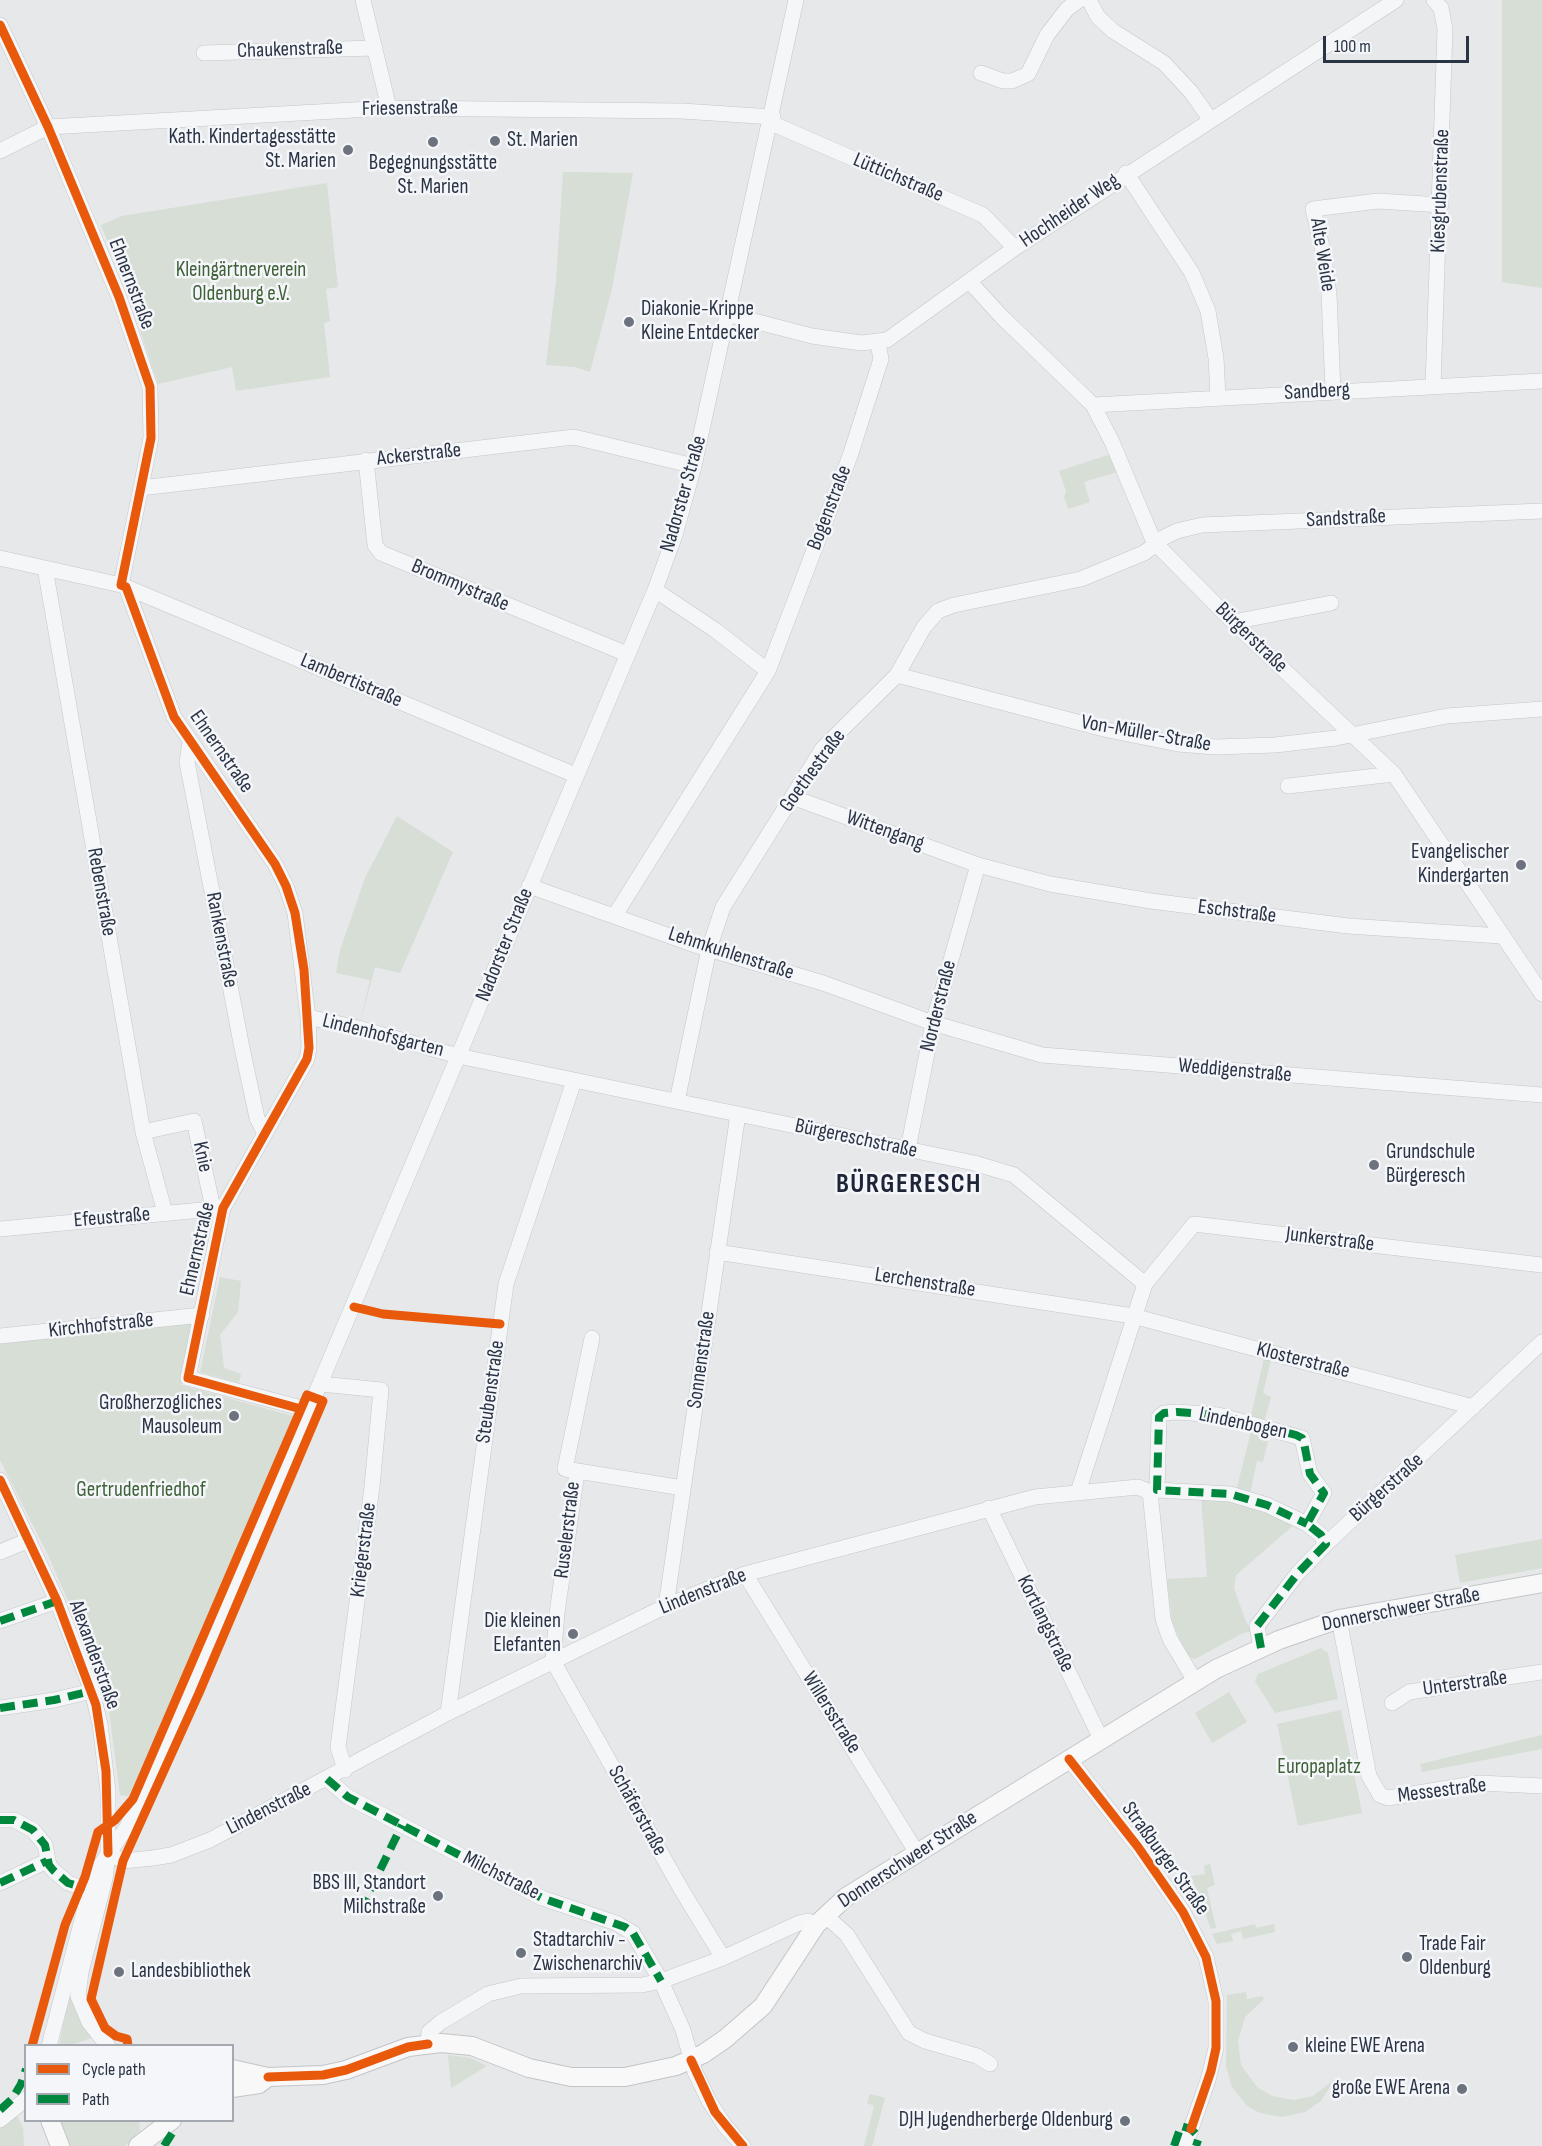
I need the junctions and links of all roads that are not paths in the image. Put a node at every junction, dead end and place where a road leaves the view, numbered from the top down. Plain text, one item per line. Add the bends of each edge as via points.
1 (363, 0) edge
2 (796, 0) edge
3 (1079, 0) edge
4 (1089, 0) edge
5 (1396, 0) edge
6 (1434, 0) edge
7 (0, 25) edge
8 (375, 48) junction
9 (204, 53) dead end
10 (981, 73) dead end
11 (389, 108) junction
12 (1210, 119) junction
13 (772, 120) junction
14 (48, 127) junction
15 (0, 151) edge
16 (1126, 173) junction
17 (1441, 205) junction
18 (1015, 248) junction
19 (969, 281) junction
20 (727, 314) junction
21 (879, 343) junction
22 (1542, 381) edge
23 (1433, 386) junction
24 (1333, 391) junction
25 (1218, 397) junction
26 (1093, 405) junction
27 (366, 460) junction
28 (694, 466) junction
29 (141, 488) junction
30 (1542, 511) edge
31 (1154, 542) junction
32 (0, 558) edge
33 (45, 568) junction
34 (123, 586) junction
35 (655, 590) junction
36 (1331, 603) dead end
37 (1233, 622) junction
38 (627, 654) junction
39 (768, 671) junction
40 (897, 675) junction
41 (1542, 709) edge
42 (1353, 734) junction
43 (190, 744) junction
44 (1394, 774) junction
45 (575, 775) junction
46 (1288, 786) dead end
47 (792, 797) junction
48 (978, 865) junction
49 (529, 885) junction
50 (615, 915) junction
51 (1501, 936) junction
52 (709, 949) junction
53 (1540, 987) edge
54 (308, 1017) junction
55 (933, 1023) junction
56 (458, 1056) junction
57 (574, 1081) junction
58 (1542, 1095) edge
59 (677, 1101) junction
60 (738, 1114) junction
61 (143, 1132) junction
62 (265, 1134) junction
63 (908, 1149) junction
64 (218, 1208) junction
65 (165, 1213) junction
66 (0, 1229) edge
67 (717, 1252) junction
68 (1542, 1265) edge
69 (1145, 1284) junction
70 (202, 1315) junction
71 (1133, 1316) junction
72 (0, 1336) edge
73 (592, 1338) dead end
74 (1542, 1342) edge
75 (321, 1384) junction
76 (1473, 1407) junction
77 (309, 1410) junction
78 (577, 1472) junction
79 (0, 1480) edge
80 (683, 1488) junction
81 (1154, 1491) junction
82 (1078, 1492) junction
83 (989, 1508) junction
84 (1307, 1524) junction
85 (29, 1540) junction
86 (1326, 1544) junction
87 (0, 1552) edge
88 (745, 1574) junction
89 (1542, 1583) edge
90 (57, 1601) junction
91 (666, 1606) junction
92 (1339, 1619) junction
93 (0, 1621) edge
94 (1261, 1648) junction
95 (554, 1661) junction
96 (1542, 1672) edge
97 (1195, 1681) junction
98 (87, 1693) junction
99 (1392, 1703) dead end
100 (0, 1708) edge
101 (448, 1713) junction
102 (1101, 1739) junction
103 (1069, 1759) junction
104 (345, 1770) junction
105 (327, 1779) junction
106 (1542, 1786) edge
107 (0, 1820) edge
108 (108, 1853) junction
109 (917, 1853) junction
110 (47, 1861) junction
111 (0, 1883) edge
112 (89, 1890) junction
113 (820, 1920) junction
114 (723, 1958) junction
115 (661, 1981) junction
116 (50, 2044) edge
117 (106, 2044) edge
118 (428, 2044) junction
119 (691, 2060) junction
120 (990, 2064) dead end
121 (234, 2069) edge
122 (268, 2077) junction
123 (234, 2088) edge
124 (24, 2101) edge
125 (0, 2120) edge
126 (50, 2122) edge
127 (147, 2122) edge
128 (171, 2122) edge
129 (145, 2144) edge
130 (60, 2146) edge
131 (743, 2146) edge
132 (1185, 2146) edge

1 - 8 street, Chaukenstraße
2 - 13 street, Nadorster Straße
3 - 10 street via 1047,35 1028,74 1003,81
4 - 12 street via 1098,17 1113,31 1164,63
5 - 12 street, Hochheider Weg
6 - 17 street, Kiesgrubenstraße via 1442,8 1445,29
7 - 14 street, Ehnernstraße
8 - 9 street, Chaukenstraße
8 - 11 street, Chaukenstraße
11 - 13 street, Friesenstraße via 682,111
11 - 14 street, Friesenstraße
12 - 16 street, Hochheider Weg
13 - 18 street, Lüttichstraße via 983,215
13 - 20 street, Nadorster Straße
14 - 15 street
14 - 29 street, Ehnernstraße via 119,297 150,387 151,438
16 - 18 street, Hochheider Weg
16 - 25 street via 1192,273 1202,296 1216,358
17 - 23 street, Kiesgrubenstraße
17 - 24 street, Alte Weide via 1378,201 1314,209 1329,294
18 - 19 street, Hochheider Weg
19 - 21 street, Hochheider Weg
19 - 26 street, Bürgerstraße
20 - 21 street via 812,336
20 - 28 street, Nadorster Straße
21 - 39 street, Bogenstraße via 881,359 850,456
22 - 23 street, Sandberg
23 - 24 street, Sandberg
24 - 25 street, Sandberg
25 - 26 street, Sandberg
26 - 31 street, Bürgerstraße
27 - 28 street, Ackerstraße via 574,437
27 - 29 street, Ackerstraße
27 - 38 street, Brommystraße via 375,545 381,553
28 - 35 street, Nadorster Straße
29 - 34 street, Ehnernstraße
30 - 31 street, Sandstraße via 1202,525
31 - 37 street, Bürgerstraße
31 - 40 street, Goethestraße via 1143,553 1081,579 938,611 924,627
32 - 33 street, Lambertistraße
33 - 34 street, Lambertistraße
33 - 61 street, Rebenstraße
34 - 43 street, Ehnernstraße via 174,717
34 - 45 street, Lambertistraße
35 - 38 street, Nadorster Straße
35 - 39 street via 716,630
36 - 37 street
37 - 42 street, Bürgerstraße
38 - 45 street, Nadorster Straße
39 - 50 street, Bogenstraße
40 - 42 street, Von-Müller-Straße via 1032,712 1178,744 1255,747
40 - 47 street, Goethestraße via 872,703 836,733
41 - 42 street, Von-Müller-Straße via 1447,716
42 - 44 street, Bürgerstraße
43 - 54 street, Ehnernstraße via 228,792 286,886 295,913
43 - 62 street, Rankenstraße via 187,762 257,1118
44 - 46 street
44 - 51 street, Bürgerstraße
45 - 49 street, Nadorster Straße
47 - 48 street, Wittengang
47 - 52 street, Goethestraße via 723,907
48 - 51 street, Eschstraße via 1050,884 1151,902 1348,926
48 - 55 street, Norderstraße
49 - 50 street, Lehmkuhlenstraße
49 - 56 street, Nadorster Straße
50 - 52 street, Lehmkuhlenstraße
51 - 53 street, Bürgerstraße
52 - 55 street, Lehmkuhlenstraße via 823,983
52 - 59 street, Goethestraße
54 - 56 street, Lindenhofsgarten
54 - 62 street, Ehnernstraße via 306,1059
55 - 58 street, Weddigenstraße via 1042,1055
55 - 63 street, Norderstraße
56 - 57 street, Bürgereschstraße
56 - 75 street, Nadorster Straße
57 - 59 street, Bürgereschstraße
57 - 101 street, Steubenstraße via 506,1284
59 - 60 street, Bürgereschstraße
60 - 63 street, Bürgereschstraße
60 - 67 street, Sonnenstraße
61 - 64 street, Knie via 194,1121
61 - 65 street, Rebenstraße
62 - 64 street, Ehnernstraße
63 - 69 street, Bürgereschstraße via 1014,1175
64 - 65 street, Efeustraße
64 - 70 street, Ehnernstraße
65 - 66 street, Efeustraße
67 - 71 street, Lerchenstraße
67 - 80 street, Sonnenstraße
68 - 69 street, Junkerstraße via 1194,1224
69 - 71 street
70 - 72 street, Kirchhofstraße
70 - 77 street, Ehnernstraße via 188,1378
71 - 76 street, Klosterstraße
71 - 82 street
73 - 78 street, Ruselerstraße via 565,1469
74 - 76 street, Bürgerstraße
75 - 77 street, Nadorster Straße
75 - 104 street, Kriegerstraße via 381,1390 338,1748
76 - 86 street, Bürgerstraße
77 - 108 street, Nadorster Straße via 183,1708 127,1827
78 - 80 street
78 - 95 street, Ruselerstraße
79 - 85 street, Alexanderstraße
80 - 91 street, Sonnenstraße
81 - 82 street, Lindenstraße via 1138,1487
81 - 84 street via 1230,1494 1267,1505
81 - 84 street, Lindenbogen via 1160,1417 1177,1412 1218,1415 1302,1438 1310,1474 1324,1493
81 - 97 street via 1163,1619
82 - 83 street, Lindenstraße
83 - 88 street, Lindenstraße
83 - 102 street, Kortlangstraße
84 - 86 street
85 - 87 street
85 - 90 street, Alexanderstraße
86 - 94 street, Bürgerstraße via 1257,1626
88 - 91 street, Lindenstraße
88 - 109 street, Willersstraße
89 - 92 main road, Donnerschweer Straße
90 - 93 street
90 - 98 street, Alexanderstraße
91 - 95 street, Lindenstraße
92 - 94 main road, Donnerschweer Straße
92 - 106 street, Messestraße via 1369,1776 1380,1795 1388,1798 1479,1783
94 - 97 main road, Donnerschweer Straße
95 - 101 street, Lindenstraße
95 - 114 street, Schäferstraße
96 - 99 street, Unterstraße via 1409,1692
97 - 102 main road, Donnerschweer Straße
98 - 100 street
98 - 108 street, Alexanderstraße via 100,1724 106,1770
101 - 104 street, Lindenstraße
102 - 103 main road, Donnerschweer Straße
103 - 109 main road, Donnerschweer Straße
103 - 132 street, Straßburger Straße via 1184,1912 1206,1957 1216,2001 1215,2048
104 - 105 street, Lindenstraße
105 - 108 street, Lindenstraße via 177,1853 123,1861
105 - 115 street, Milchstraße via 348,1797 542,1898 625,1927 633,1933
107 - 110 street via 14,1820 33,1830 45,1845
108 - 112 street, Nadorster Straße
108 - 117 street, Alexanderstraße via 78,1996 89,2022
109 - 113 main road, Donnerschweer Straße via 846,1897
110 - 111 street
110 - 112 street via 60,1878
112 - 116 street, Nadorster Straße
113 - 114 street via 799,1923
113 - 119 main road, Donnerschweer Straße via 763,2006 725,2039
113 - 120 street via 847,1935 909,2033
114 - 115 street
115 - 118 street via 642,1985 521,1986 488,1994 441,2022 429,2032
115 - 119 street, Milchstraße via 683,2030
118 - 119 main road, Donnerschweer Straße via 472,2046 529,2068 581,2078 640,2075
118 - 122 main road via 323,2075
119 - 131 street, Milchstraße via 715,2112
121 - 122 main road
122 - 123 main road via 259,2084
124 - 125 street
126 - 130 main road
127 - 129 main road
128 - 129 main road

